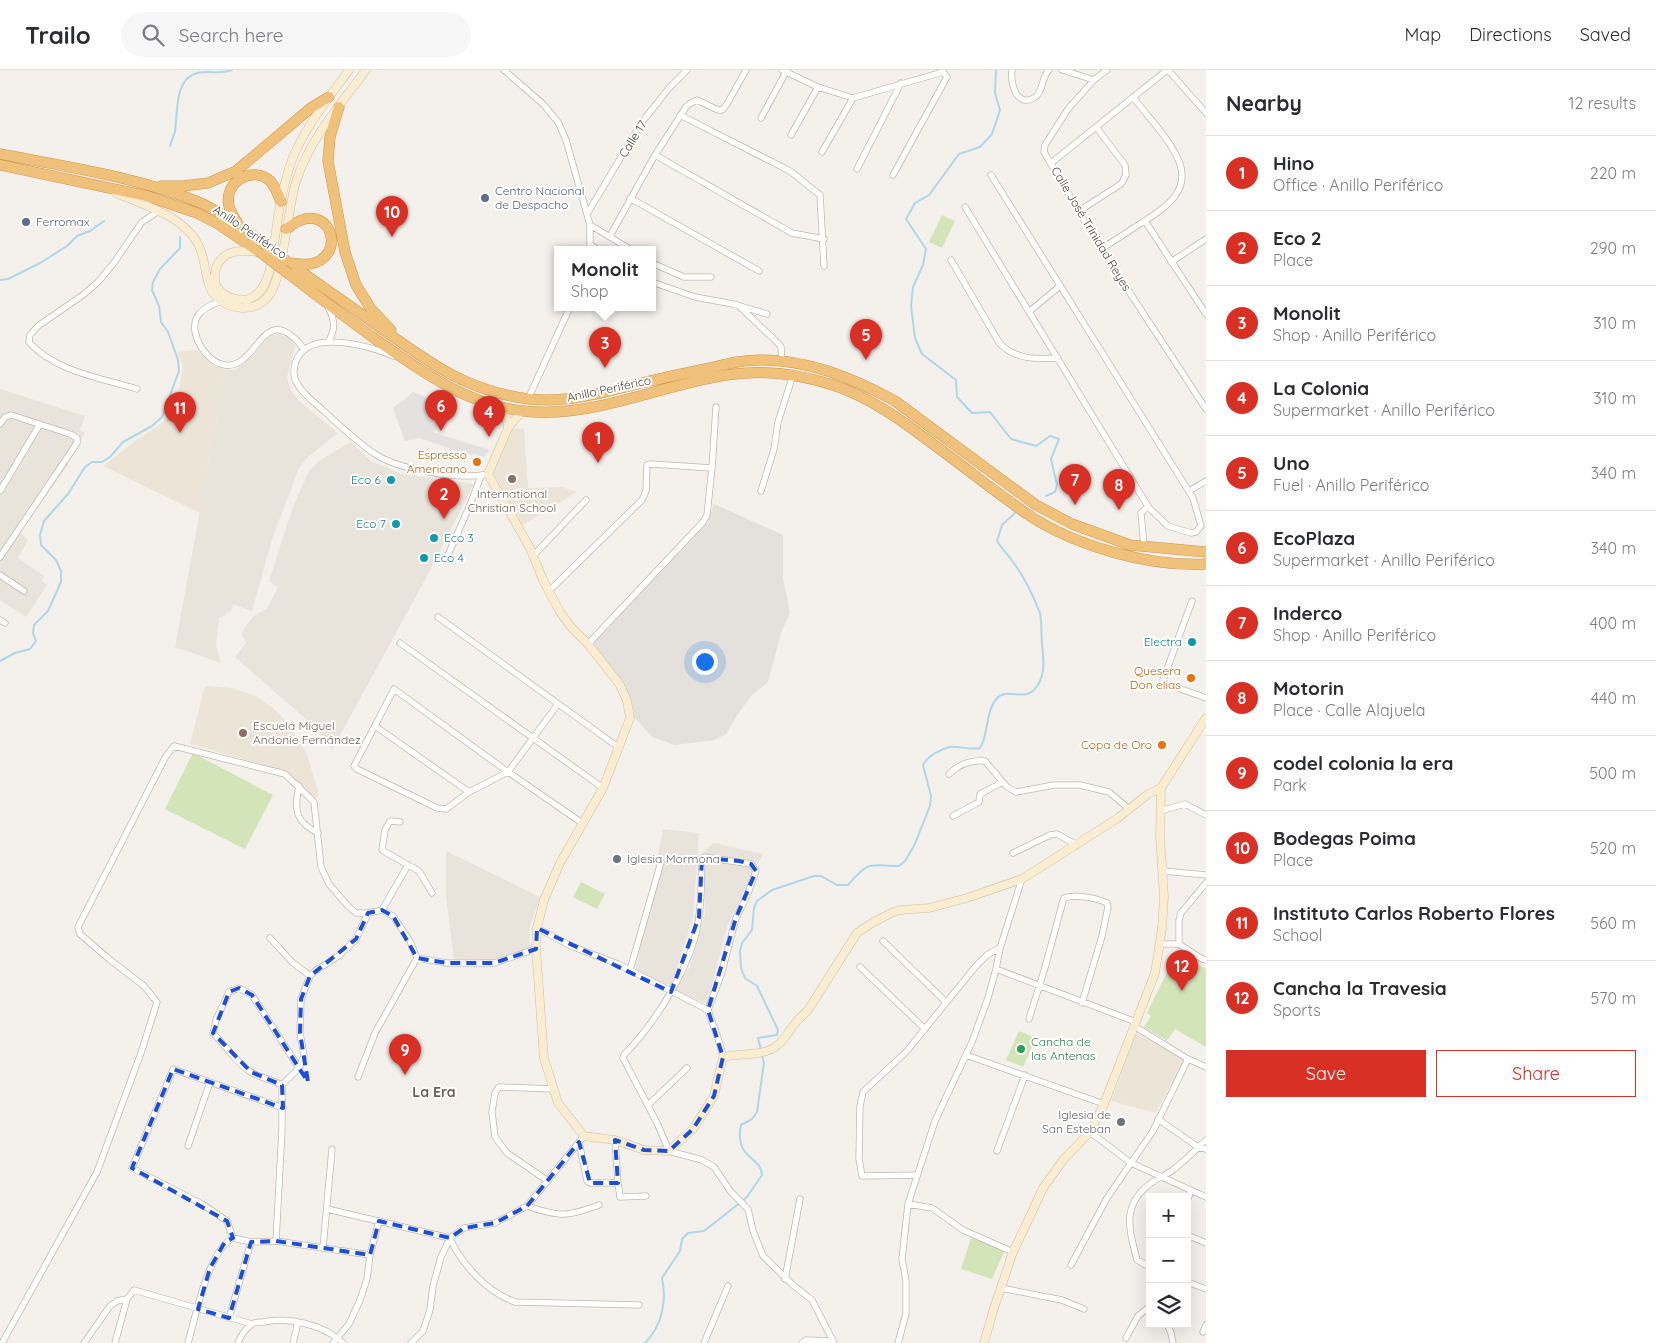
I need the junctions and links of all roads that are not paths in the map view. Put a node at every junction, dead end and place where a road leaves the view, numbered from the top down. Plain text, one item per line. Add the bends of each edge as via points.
1 (350, 70) edge
2 (366, 70) edge
3 (504, 70) edge
4 (687, 70) edge
5 (746, 70) edge
6 (1012, 70) edge
7 (1049, 70) edge
8 (1062, 70) edge
9 (1107, 70) edge
10 (1168, 70) edge
11 (784, 71) edge
12 (1094, 80) junction
13 (902, 83) junction
14 (818, 87) junction
15 (329, 97) junction
16 (1133, 97) junction
17 (853, 98) junction
18 (339, 107) junction
19 (1206, 113) edge
20 (680, 115) junction
21 (761, 118) dead end
22 (1096, 127) junction
23 (791, 135) dead end
24 (822, 152) dead end
25 (0, 154) edge
26 (654, 155) junction
27 (1051, 163) junction
28 (0, 165) edge
29 (857, 169) dead end
30 (894, 175) dead end
31 (991, 175) dead end
32 (150, 185) junction
33 (100, 186) junction
34 (630, 198) junction
35 (281, 202) junction
36 (965, 207) dead end
37 (159, 211) junction
38 (1079, 211) junction
39 (587, 214) junction
40 (1145, 221) junction
41 (238, 225) junction
42 (590, 225) junction
43 (286, 229) junction
44 (610, 236) junction
45 (824, 239) junction
46 (1206, 240) edge
47 (590, 246) edge
48 (625, 246) edge
49 (1101, 249) junction
50 (261, 253) junction
51 (951, 260) dead end
52 (287, 261) junction
53 (1171, 262) junction
54 (656, 265) edge
55 (824, 266) dead end
56 (759, 271) dead end
57 (711, 277) dead end
58 (656, 283) edge
59 (1060, 286) junction
60 (222, 301) junction
61 (327, 304) junction
62 (740, 307) junction
63 (568, 311) edge
64 (1030, 311) junction
65 (767, 314) dead end
66 (1206, 314) edge
67 (328, 342) junction
68 (410, 348) junction
69 (304, 349) junction
70 (1058, 358) junction
71 (782, 362) junction
72 (410, 364) junction
73 (793, 375) junction
74 (137, 389) dead end
75 (528, 399) junction
76 (494, 405) junction
77 (716, 407) dead end
78 (1206, 409) edge
79 (522, 411) junction
80 (0, 424) edge
81 (40, 424) junction
82 (508, 428) junction
83 (712, 468) junction
84 (485, 475) junction
85 (1206, 481) edge
86 (0, 491) edge
87 (760, 491) dead end
88 (1189, 491) junction
89 (586, 500) dead end
90 (1149, 508) junction
91 (1144, 547) junction
92 (1206, 552) edge
93 (448, 555) dead end
94 (533, 556) junction
95 (0, 557) edge
96 (1206, 564) edge
97 (0, 575) edge
98 (24, 591) dead end
99 (549, 592) junction
100 (1192, 601) dead end
101 (438, 617) dead end
102 (400, 643) dead end
103 (588, 644) junction
104 (1206, 698) edge
105 (558, 704) junction
106 (1206, 718) edge
107 (375, 726) junction
108 (533, 737) junction
109 (618, 747) junction
110 (508, 772) junction
111 (949, 774) dead end
112 (1003, 782) junction
113 (299, 786) junction
114 (603, 788) junction
115 (1161, 788) junction
116 (469, 792) junction
117 (1128, 808) junction
118 (1160, 811) junction
119 (1206, 814) edge
120 (954, 816) dead end
121 (400, 822) dead end
122 (582, 823) junction
123 (318, 832) junction
124 (1077, 845) junction
125 (1013, 853) dead end
126 (661, 862) dead end
127 (408, 865) junction
128 (1163, 871) junction
129 (1206, 875) edge
130 (1022, 879) junction
131 (1206, 883) edge
132 (432, 893) dead end
133 (382, 910) junction
134 (368, 913) junction
135 (537, 928) junction
136 (270, 938) dead end
137 (883, 942) dead end
138 (1160, 944) junction
139 (1179, 944) junction
140 (536, 948) junction
141 (1000, 948) junction
142 (416, 958) junction
143 (1206, 960) edge
144 (860, 968) dead end
145 (996, 969) junction
146 (630, 970) junction
147 (310, 976) junction
148 (1040, 986) junction
149 (671, 992) junction
150 (946, 1002) junction
151 (1082, 1003) junction
152 (708, 1010) junction
153 (1028, 1019) dead end
154 (1135, 1024) junction
155 (925, 1029) junction
156 (966, 1055) junction
157 (723, 1056) junction
158 (1188, 1059) junction
159 (1206, 1067) edge
160 (299, 1068) junction
161 (687, 1068) dead end
162 (1025, 1075) junction
163 (358, 1077) dead end
164 (210, 1082) junction
165 (282, 1084) junction
166 (554, 1089) junction
167 (648, 1104) junction
168 (1104, 1104) junction
169 (283, 1108) junction
170 (1158, 1120) junction
171 (1090, 1132) junction
172 (582, 1139) junction
173 (616, 1140) junction
174 (1206, 1140) edge
175 (188, 1146) dead end
176 (1198, 1147) junction
177 (332, 1149) dead end
178 (1206, 1149) edge
179 (669, 1151) junction
180 (997, 1151) dead end
181 (1131, 1163) junction
182 (917, 1175) junction
183 (1162, 1178) junction
184 (548, 1181) junction
185 (618, 1183) junction
186 (1191, 1191) joint
187 (646, 1196) dead end
188 (1206, 1197) edge
189 (800, 1199) dead end
190 (908, 1204) junction
191 (599, 1205) dead end
192 (527, 1206) junction
193 (327, 1209) junction
194 (379, 1221) junction
195 (1191, 1236) edge
196 (233, 1238) junction
197 (450, 1238) junction
198 (276, 1241) junction
199 (251, 1242) junction
200 (1206, 1242) edge
201 (323, 1248) junction
202 (1014, 1252) junction
203 (370, 1255) junction
204 (1071, 1265) dead end
205 (1146, 1265) edge
206 (786, 1278) junction
207 (1190, 1283) edge
208 (728, 1286) dead end
209 (1001, 1288) junction
210 (1206, 1289) edge
211 (127, 1300) junction
212 (639, 1305) dead end
213 (1084, 1308) dead end
214 (198, 1309) junction
215 (1146, 1309) edge
216 (229, 1318) junction
217 (298, 1322) junction
218 (252, 1324) junction
219 (1206, 1325) edge
220 (1169, 1328) edge
221 (1203, 1332) dead end
222 (337, 1337) junction
223 (1126, 1338) dead end
224 (834, 1342) edge
225 (2, 1343) edge
226 (84, 1343) edge
227 (115, 1343) edge
228 (188, 1343) edge
229 (238, 1343) edge
230 (293, 1343) edge
231 (332, 1343) edge
232 (343, 1343) edge
233 (411, 1343) edge
234 (704, 1343) edge
235 (802, 1343) edge
236 (898, 1343) edge
237 (984, 1343) edge
238 (1173, 1343) edge

1 - 15 street
2 - 18 street
3 - 39 street via 543,104 558,122
4 - 39 street, Calle 17 via 642,122
5 - 20 street via 725,108 718,110 697,100
6 - 7 street via 1014,92 1027,100 1040,92
8 - 12 street
9 - 12 street
10 - 16 street
10 - 19 street
11 - 14 street
11 - 21 street
12 - 27 street, Calle José Trinidad Reyes via 1068,109 1045,145 1044,152
13 - 17 street
13 - 29 street
13 - 30 street via 943,72 947,77
14 - 17 street
14 - 23 street
15 - 32 highway via 236,171 208,183
15 - 35 street via 292,159
16 - 22 street
16 - 40 street via 1173,150 1182,172 1178,192 1171,202
17 - 24 street
18 - 43 street via 310,148 303,164
18 - 68 highway via 330,137 328,162 344,252 356,286 371,309
20 - 26 street
20 - 45 street via 790,171 820,195
22 - 27 street
22 - 38 street via 1125,165 1126,175 1121,184
25 - 32 highway, Anillo Periférico
26 - 34 street
26 - 45 street via 792,233
27 - 38 street, Calle José Trinidad Reyes
28 - 33 highway, Anillo Periférico
31 - 59 street
32 - 41 highway, Anillo Periférico via 202,204
33 - 37 street
33 - 50 highway, Anillo Periférico via 147,196 197,213
34 - 44 street
34 - 56 street
35 - 41 highway via 276,188 263,176 243,176 230,190 228,199
35 - 50 street via 271,271 263,288 256,297 243,300 226,296 217,286 215,273 219,261 227,253 242,250
36 - 64 street
37 - 60 street via 190,234 201,252 210,287
37 - 74 street via 142,222 98,282 38,326 30,335 29,342 50,360 67,368
38 - 49 street, Calle José Trinidad Reyes
39 - 42 street
40 - 49 street
40 - 53 street
41 - 52 highway, Anillo Periférico, bridge
42 - 44 street
42 - 47 street
43 - 52 highway via 299,221 316,219 325,224 332,240 326,256 318,261 309,264
43 - 60 street via 276,283 267,298 256,306 243,309
44 - 48 street
45 - 55 street
46 - 53 street
49 - 78 street, Calle José Trinidad Reyes
50 - 61 highway, Anillo Periférico, bridge
51 - 70 street via 1000,344 1014,355 1033,359
52 - 68 highway, Anillo Periférico
53 - 66 street
54 - 57 street via 684,277
58 - 62 street via 695,297
59 - 64 street
59 - 88 street
60 - 69 street via 203,310 194,327 200,347 215,362 236,364 272,331 292,334
61 - 67 street via 335,326
61 - 72 highway, Anillo Periférico
62 - 65 street
62 - 71 street via 779,344
63 - 75 street
64 - 70 street
67 - 69 street
67 - 72 street via 352,343
68 - 75 highway, Anillo Periférico via 435,367 466,382
69 - 84 street via 295,365 296,382 336,422 376,455 421,471 466,477
70 - 90 street
71 - 75 highway, Anillo Periférico via 740,362 591,396 562,400
71 - 91 highway, Anillo Periférico via 798,363 870,387 895,401 1036,505 1072,524
72 - 76 highway, Anillo Periférico via 461,393
73 - 79 highway, Anillo Periférico via 760,372 727,375 594,407 563,412
73 - 87 street
73 - 96 highway, Anillo Periférico via 832,385 891,412 1029,515 1070,536 1128,557
76 - 79 highway, Anillo Periférico
76 - 82 street via 503,410
77 - 83 street
79 - 82 street
80 - 81 street via 4,417 11,415
81 - 86 street
81 - 95 street via 70,434 77,438 76,443
82 - 84 street
83 - 99 street via 647,465 646,491 642,500
83 - 103 street via 709,508 703,522
84 - 93 street
84 - 94 street
85 - 88 street
88 - 90 street via 1202,526 1196,532 1168,526
89 - 94 street
90 - 91 street via 1141,513
91 - 92 highway, Anillo Periférico
94 - 99 street
97 - 98 street
99 - 103 street via 565,620
100 - 104 street via 1163,681
101 - 105 street
102 - 108 street
103 - 109 street via 620,685 627,701 630,718
105 - 108 street
105 - 109 street
106 - 115 street
107 - 110 street via 394,689
107 - 116 street
107 - 116 street via 356,761 354,766 357,769 437,808 446,809
108 - 110 street
108 - 114 street
109 - 114 street
110 - 116 street
110 - 122 street
111 - 112 street via 958,765 985,761
112 - 117 street via 1016,792 1054,785 1080,785 1109,792
112 - 120 street via 980,794 980,802
113 - 123 street via 314,802
113 - 123 street via 296,808 306,827
113 - 225 street via 285,774 174,746 166,756 78,927 80,934 144,986 157,1002 97,1172
114 - 122 street
115 - 117 street
115 - 118 street
117 - 124 street
118 - 119 street via 1185,804
118 - 128 street
121 - 127 street via 390,821 382,850
122 - 135 street via 544,900
123 - 134 street via 321,867 329,884 356,912
124 - 125 street via 1057,834
124 - 130 street
126 - 146 street
127 - 132 street via 419,871
127 - 133 street
128 - 129 street
128 - 138 street
130 - 141 street
130 - 157 street via 929,908 900,910 872,922 857,933 808,1010 778,1046 758,1054
131 - 139 street via 1181,913
133 - 134 street
133 - 142 street via 393,916 410,940
134 - 147 street via 356,939
135 - 140 street
135 - 146 street
136 - 147 street
137 - 150 street
138 - 139 street
138 - 154 street via 1155,973
139 - 143 street
140 - 142 street via 494,963 447,963
140 - 166 street via 544,1058
141 - 145 street
141 - 150 street via 976,966
142 - 163 street via 375,1034
144 - 155 street
145 - 148 street
145 - 156 street
146 - 149 street
147 - 160 street via 301,999 300,1033 304,1056
148 - 151 street
148 - 151 street via 1064,898 1105,902 1108,907 1102,936
148 - 153 street
149 - 152 street
149 - 152 street via 693,941 699,917 702,858 750,864 756,871 736,918
149 - 167 street via 648,1028 623,1058
150 - 155 street
151 - 154 street
152 - 157 street
154 - 158 street
154 - 168 street
155 - 182 street via 898,1061 863,1092 860,1106 859,1159 862,1176
156 - 162 street
156 - 182 street via 935,1122
157 - 179 street via 714,1096 693,1129
158 - 159 street
158 - 170 street
160 - 165 street
160 - 165 street via 252,995 239,988 229,992 216,1020 214,1033 240,1064
161 - 167 street
162 - 168 street
162 - 180 street
164 - 169 street
164 - 175 street
164 - 196 street via 173,1069 132,1168 227,1220
165 - 169 street
166 - 172 street via 558,1103
166 - 184 street via 499,1087 492,1112 495,1137 507,1153
167 - 179 street
168 - 171 street
169 - 198 street
170 - 176 street
170 - 181 street
171 - 181 street
171 - 202 street via 1064,1159 1043,1188
172 - 173 street
172 - 184 street
172 - 185 street via 587,1181
173 - 179 street via 644,1150
173 - 185 street
174 - 176 street
176 - 178 street
176 - 183 street
177 - 193 street
179 - 206 street via 702,1160 714,1167 731,1192 748,1209 763,1256
181 - 183 street
181 - 204 street via 1107,1198
182 - 190 street
183 - 186 street
183 - 205 street via 1144,1189 1131,1209 1128,1221 1137,1260
184 - 192 street
185 - 187 street via 620,1197
186 - 188 street
189 - 206 street
190 - 202 street via 932,1208 963,1230
190 - 236 street via 902,1259 906,1314
191 - 192 street via 565,1215
192 - 197 street via 495,1224 464,1228
193 - 194 street
193 - 201 street
194 - 197 street
194 - 203 street
195 - 200 street
196 - 199 street
196 - 214 street via 225,1242 210,1268
197 - 212 street via 454,1250 474,1273 496,1293 515,1302
197 - 233 street via 432,1286 430,1310 423,1331
198 - 199 street
198 - 201 street
199 - 216 street
201 - 203 street
202 - 209 street
203 - 222 street via 360,1300 349,1324
206 - 224 street via 812,1300
207 - 210 street
208 - 234 street
209 - 213 street via 1062,1300
209 - 237 street
211 - 214 street via 134,1290
211 - 226 street via 110,1306
211 - 227 street
214 - 216 street
214 - 228 street
215 - 223 street via 1138,1316
216 - 218 street
217 - 218 street via 273,1320
217 - 222 street
217 - 230 street
218 - 229 street
219 - 221 street
220 - 238 street
222 - 231 street
222 - 232 street
224 - 235 street via 806,1340

